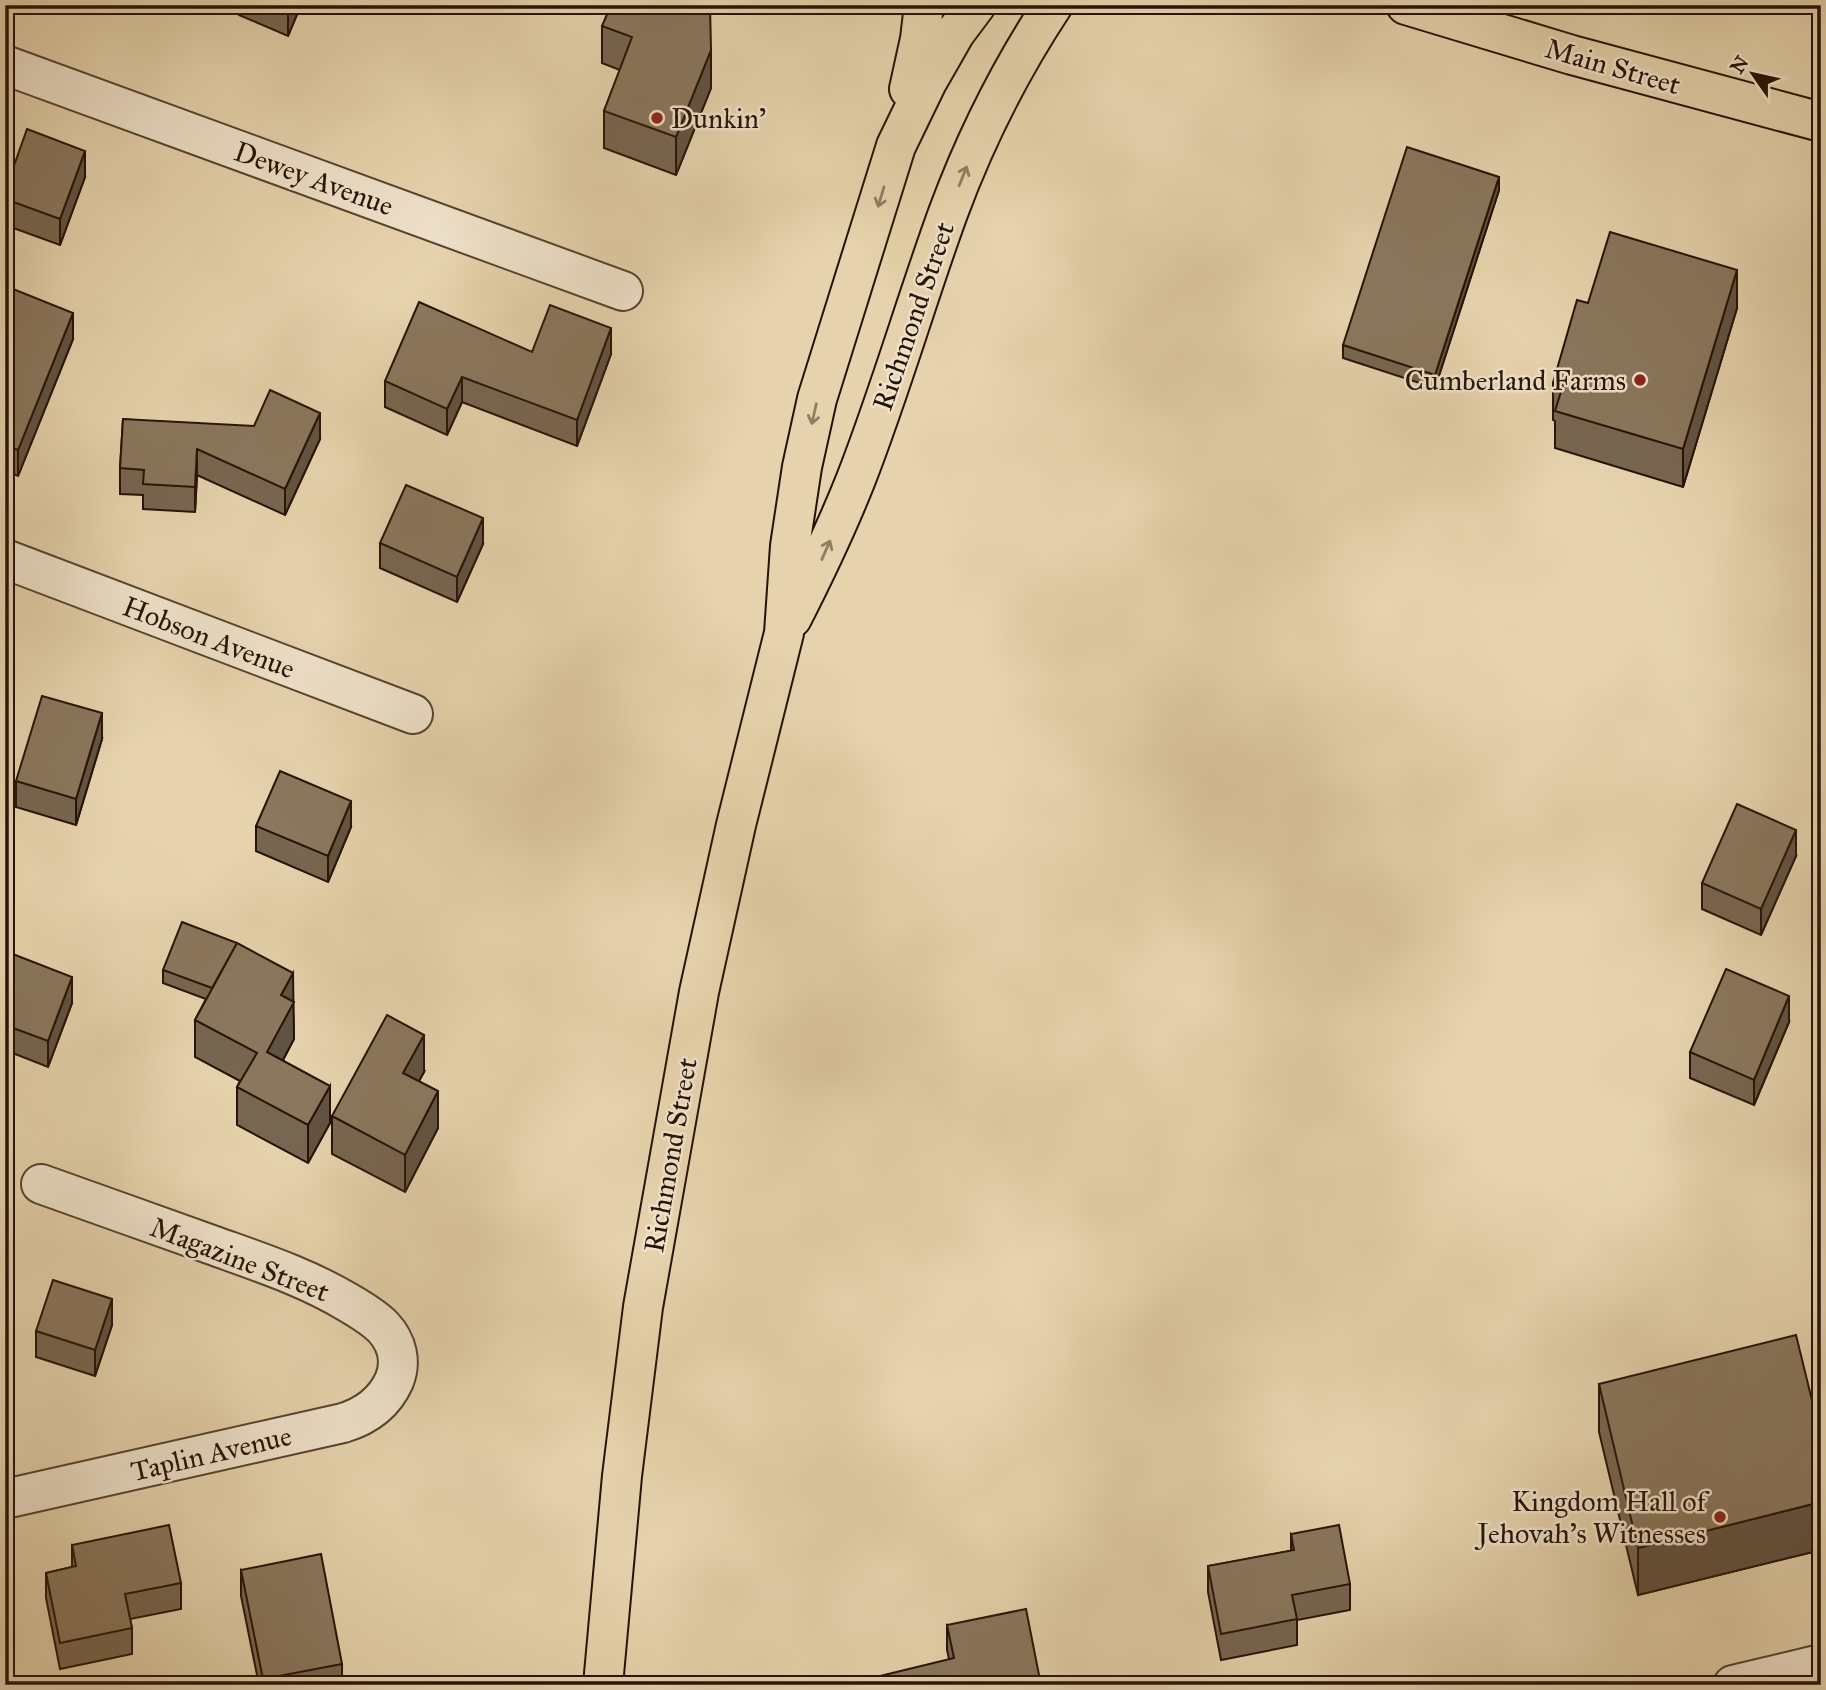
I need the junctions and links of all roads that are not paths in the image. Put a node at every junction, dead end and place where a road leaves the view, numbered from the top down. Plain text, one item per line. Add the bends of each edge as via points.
1 (924, 5) edge
2 (976, 5) edge
3 (1053, 5) edge
4 (1406, 5) edge
5 (5, 65) edge
6 (1821, 122) edge
7 (897, 146) junction
8 (623, 291) dead end
9 (5, 559) edge
10 (784, 633) junction
11 (413, 714) dead end
12 (41, 1184) dead end
13 (396, 1376) joint
14 (5, 1499) edge
15 (1821, 1664) edge
16 (603, 1685) edge
17 (1732, 1685) edge

1 - 7 main road
2 - 7 main road, Richmond Street via 927,82
10 -> 3 main road, Richmond Street via 857,477 976,144 1008,79
4 - 6 main road, Main Street
5 - 8 street, Dewey Avenue
7 -> 10 main road, Richmond Street via 817,399 790,546
9 - 11 street, Hobson Avenue
10 - 16 main road, Richmond Street via 699,992 645,1294
12 - 13 street, Magazine Street via 282,1270 334,1294 364,1312 393,1339
13 - 14 street, Taplin Avenue via 389,1393 375,1406 343,1423
15 - 17 street

